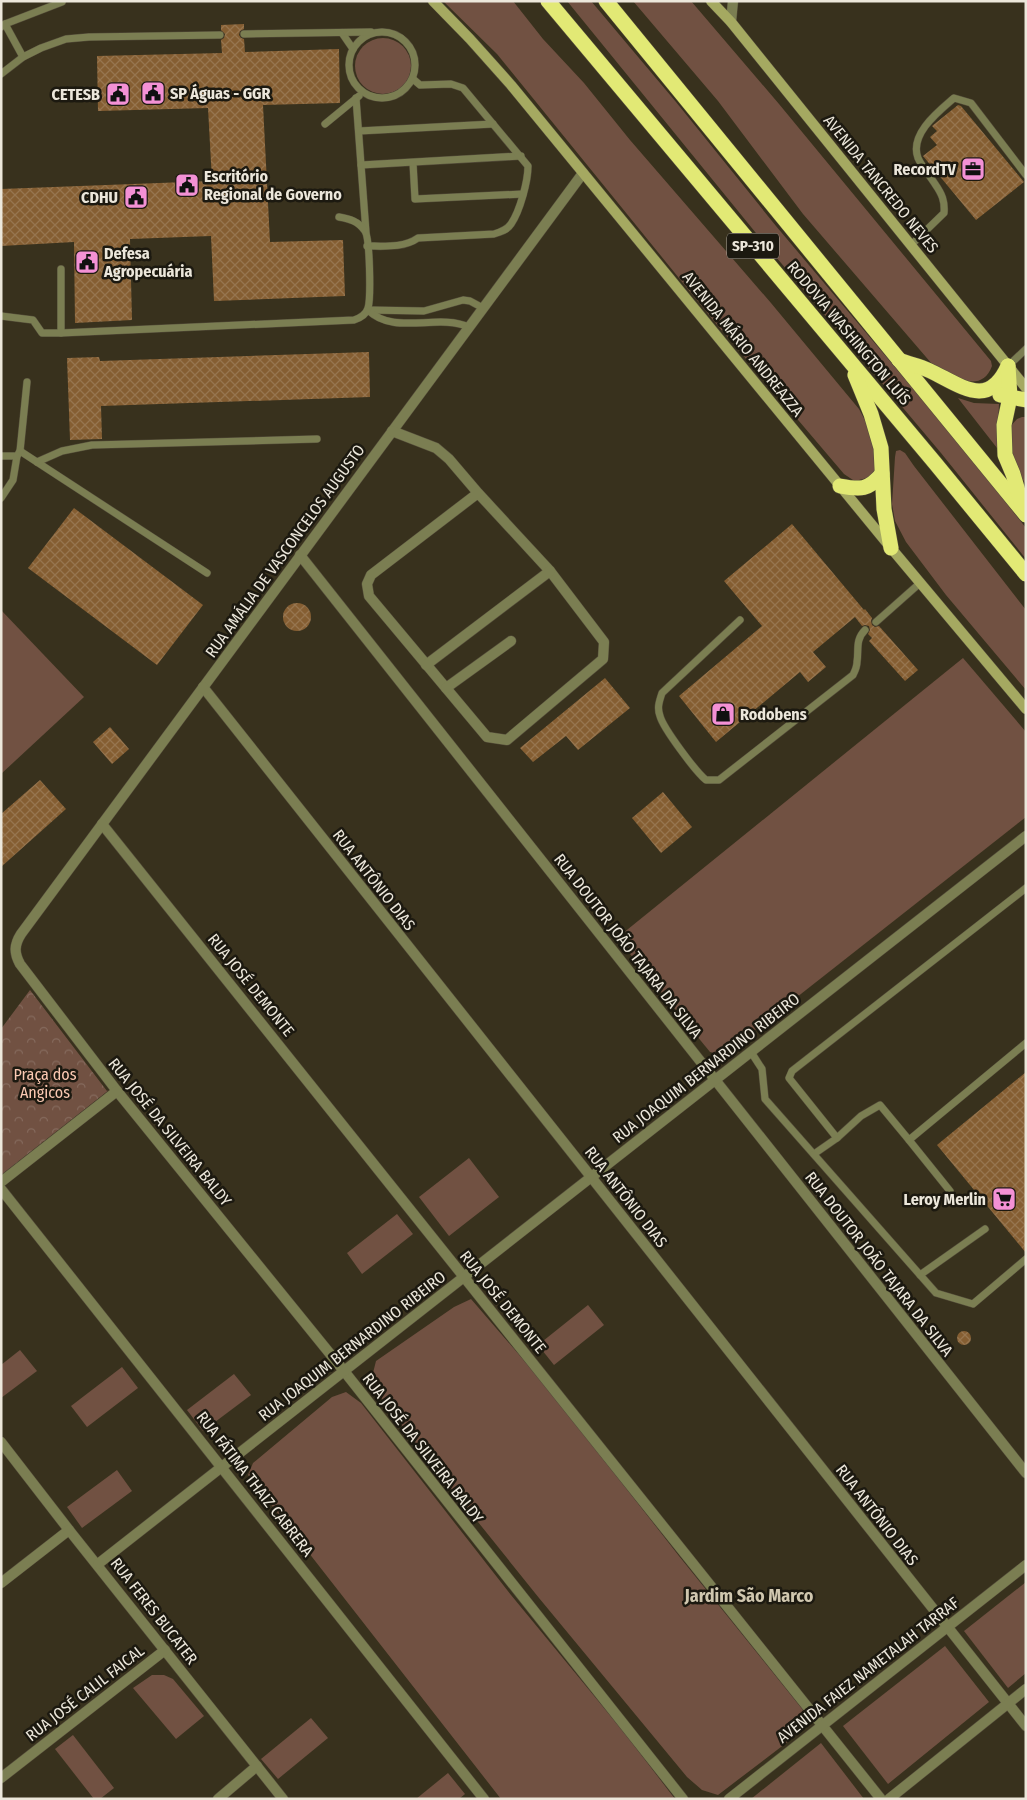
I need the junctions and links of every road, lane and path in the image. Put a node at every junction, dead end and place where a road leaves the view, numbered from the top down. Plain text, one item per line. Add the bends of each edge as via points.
1 (433, 1) edge
2 (548, 1) edge
3 (606, 1) edge
4 (711, 1) edge
5 (733, 1) edge
6 (62, 2) edge
7 (731, 22) junction
8 (3, 26) edge
9 (379, 32) junction
10 (342, 33) junction
11 (244, 34) dead end
12 (220, 35) dead end
13 (353, 49) junction
14 (23, 57) junction
15 (1, 74) edge
16 (413, 80) junction
17 (363, 93) junction
18 (356, 98) junction
19 (326, 124) dead end
20 (493, 124) junction
21 (358, 131) junction
22 (521, 156) junction
23 (413, 163) junction
24 (361, 165) junction
25 (583, 173) junction
26 (1026, 174) edge
27 (523, 194) junction
28 (339, 217) dead end
29 (366, 233) junction
30 (911, 244) junction
31 (367, 246) junction
32 (61, 269) dead end
33 (483, 308) junction
34 (368, 310) junction
35 (1, 316) edge
36 (469, 327) junction
37 (61, 333) junction
38 (1026, 349) edge
39 (899, 360) junction
40 (850, 362) junction
41 (1008, 366) junction
42 (27, 382) dead end
43 (1026, 388) edge
44 (978, 391) junction
45 (1010, 397) junction
46 (1026, 400) edge
47 (392, 431) junction
48 (317, 439) dead end
49 (18, 454) junction
50 (1, 456) edge
51 (37, 462) junction
52 (882, 474) junction
53 (840, 486) junction
54 (478, 492) junction
55 (1, 498) edge
56 (1025, 515) edge
57 (890, 548) junction
58 (300, 555) junction
59 (550, 571) junction
60 (207, 573) dead end
61 (1026, 574) edge
62 (920, 584) junction
63 (740, 620) dead end
64 (876, 622) dead end
65 (865, 630) dead end
66 (511, 641) dead end
67 (426, 665) junction
68 (203, 687) junction
69 (446, 688) junction
70 (1026, 709) edge
71 (102, 824) junction
72 (1026, 836) edge
73 (1026, 888) edge
74 (15, 948) joint
75 (1026, 1043) edge
76 (751, 1052) junction
77 (714, 1080) junction
78 (117, 1092) junction
79 (837, 1138) junction
80 (909, 1140) junction
81 (814, 1154) junction
82 (591, 1177) junction
83 (1, 1182) edge
84 (1, 1188) edge
85 (950, 1191) dead end
86 (985, 1229) dead end
87 (1026, 1259) edge
88 (920, 1275) junction
89 (464, 1277) junction
90 (344, 1371) junction
91 (1, 1442) edge
92 (222, 1466) junction
93 (1026, 1473) edge
94 (69, 1530) junction
95 (98, 1564) junction
96 (1026, 1565) edge
97 (1, 1583) edge
98 (947, 1627) junction
99 (165, 1650) junction
100 (1026, 1689) edge
101 (1008, 1703) junction
102 (823, 1725) junction
103 (1026, 1726) edge
104 (257, 1766) junction
105 (1, 1778) edge
106 (218, 1799) edge
107 (283, 1799) edge
108 (484, 1799) edge
109 (683, 1799) edge
110 (730, 1799) edge
111 (881, 1799) edge
112 (889, 1799) edge

1 - 25 main road, AVENIDA MÁRIO ANDREAZZA via 511,85
2 - 40 highway, RODOVIA WASHINGTON LUÍS / SP-310
3 - 39 highway, RODOVIA WASHINGTON LUÍS / SP-310
4 - 7 main road, AVENIDA TANCREDO NEVES
5 - 7 street
6 - 8 lane
7 - 30 main road, AVENIDA TANCREDO NEVES
8 - 14 lane
9 - 10 lane
9 - 13 lane via 362,38
9 - 16 lane via 397,35 410,46 416,62
10 - 11 lane
10 - 13 lane
12 - 14 lane via 66,39
13 - 17 lane via 349,70
14 - 15 lane
16 - 17 lane via 396,96 379,99
16 - 20 lane via 420,85 451,84 463,88
17 - 18 lane
18 - 19 lane
18 - 21 lane
20 - 21 lane
20 - 22 lane
21 - 24 lane
22 - 23 lane
22 - 27 lane via 528,166
23 - 24 lane
23 - 27 lane via 415,200
24 - 29 lane
25 - 33 street, RUA AMÁLIA DE VASCONCELOS AUGUSTO
25 - 53 main road, AVENIDA MÁRIO ANDREAZZA
26 - 30 lane via 970,103 954,98 926,124 917,148 918,157 943,196 944,213
27 - 31 lane via 511,225 502,232 418,238 404,245
28 - 29 lane via 356,221
29 - 31 lane
30 - 41 main road, AVENIDA TANCREDO NEVES
31 - 34 lane
32 - 37 lane
33 - 34 lane via 470,300 463,300 424,311
33 - 36 street, RUA AMÁLIA DE VASCONCELOS AUGUSTO
34 - 36 lane via 382,321 451,321
34 - 37 lane via 362,317 338,322
35 - 37 lane via 34,320 42,333
36 - 47 street, RUA AMÁLIA DE VASCONCELOS AUGUSTO
38 - 41 lane
39 - 44 highway via 928,370 966,390
39 - 56 highway, RODOVIA WASHINGTON LUÍS / SP-310
40 - 52 highway via 881,448
40 - 61 highway, RODOVIA WASHINGTON LUÍS / SP-310
41 - 43 main road, AVENIDA TANCREDO NEVES
41 - 44 highway via 1003,378 994,386
41 - 45 highway
42 - 49 lane
44 - 45 highway
45 - 46 highway
45 - 56 highway via 1004,426 1005,454
47 - 54 street via 436,448
47 - 58 street, RUA AMÁLIA DE VASCONCELOS AUGUSTO
48 - 51 lane via 92,445 62,451
49 - 50 lane
49 - 51 lane
49 - 55 lane via 13,480
51 - 60 lane
52 - 53 highway via 873,485 858,490
52 - 57 highway
53 - 57 main road, AVENIDA MÁRIO ANDREAZZA
54 - 59 street
54 - 67 street via 371,575 367,584 369,596
57 - 62 main road, AVENIDA MÁRIO ANDREAZZA
58 - 68 street, RUA AMÁLIA DE VASCONCELOS AUGUSTO
58 - 77 street, RUA DOUTOR JOÃO TAJARA DA SILVA
59 - 67 street
59 - 69 street via 604,642 603,659 507,740 487,738
62 - 64 lane
62 - 70 main road, AVENIDA MÁRIO ANDREAZZA
63 - 65 lane via 662,693 658,704 660,718 706,780 719,780 854,675 860,635
66 - 69 street
67 - 69 street
68 - 71 street, RUA AMÁLIA DE VASCONCELOS AUGUSTO
68 - 82 street, RUA ANTÔNIO DIAS
71 - 74 street, RUA AMÁLIA DE VASCONCELOS AUGUSTO via 21,934
71 - 89 street, RUA JOSÉ DEMONTE
72 - 76 street, RUA JOAQUIM BERNARDINO RIBEIRO
73 - 79 lane via 792,1071 791,1082
74 - 78 street, RUA JOSÉ DA SILVEIRA BALDY via 20,964
75 - 80 lane
76 - 77 street, RUA JOAQUIM BERNARDINO RIBEIRO
76 - 81 lane via 762,1069 765,1099
77 - 82 street, RUA JOAQUIM BERNARDINO RIBEIRO
77 - 93 street, RUA DOUTOR JOÃO TAJARA DA SILVA
78 - 83 street
78 - 90 street, RUA JOSÉ DA SILVEIRA BALDY
79 - 80 lane via 861,1116 880,1105
79 - 81 lane
80 - 85 lane
81 - 88 lane
82 - 89 street, RUA JOAQUIM BERNARDINO RIBEIRO
82 - 98 street, RUA ANTÔNIO DIAS
84 - 92 street, RUA FÁTIMA THAIZ CABRERA
86 - 88 lane
87 - 88 lane via 973,1304 936,1293
89 - 90 street, RUA JOAQUIM BERNARDINO RIBEIRO
89 - 102 street, RUA JOSÉ DEMONTE
90 - 92 street, RUA JOAQUIM BERNARDINO RIBEIRO
90 - 109 street, RUA JOSÉ DA SILVEIRA BALDY
91 - 94 street, RUA FERES BUCATER
92 - 95 street, RUA JOAQUIM BERNARDINO RIBEIRO
92 - 108 street, RUA FÁTIMA THAIZ CABRERA
94 - 95 street, RUA FERES BUCATER
94 - 97 street
95 - 99 street, RUA FERES BUCATER
96 - 98 street, AVENIDA FAIEZ NAMETALAH TARRAF
98 - 101 street, RUA ANTÔNIO DIAS
98 - 102 street, AVENIDA FAIEZ NAMETALAH TARRAF
99 - 104 street, RUA FERES BUCATER
99 - 105 street, RUA JOSÉ CALIL FAICAL
100 - 101 street
101 - 103 street, RUA ANTÔNIO DIAS
101 - 112 street
102 - 110 street, AVENIDA FAIEZ NAMETALAH TARRAF
102 - 111 street, RUA JOSÉ DEMONTE
104 - 106 street
104 - 107 street, RUA FERES BUCATER

